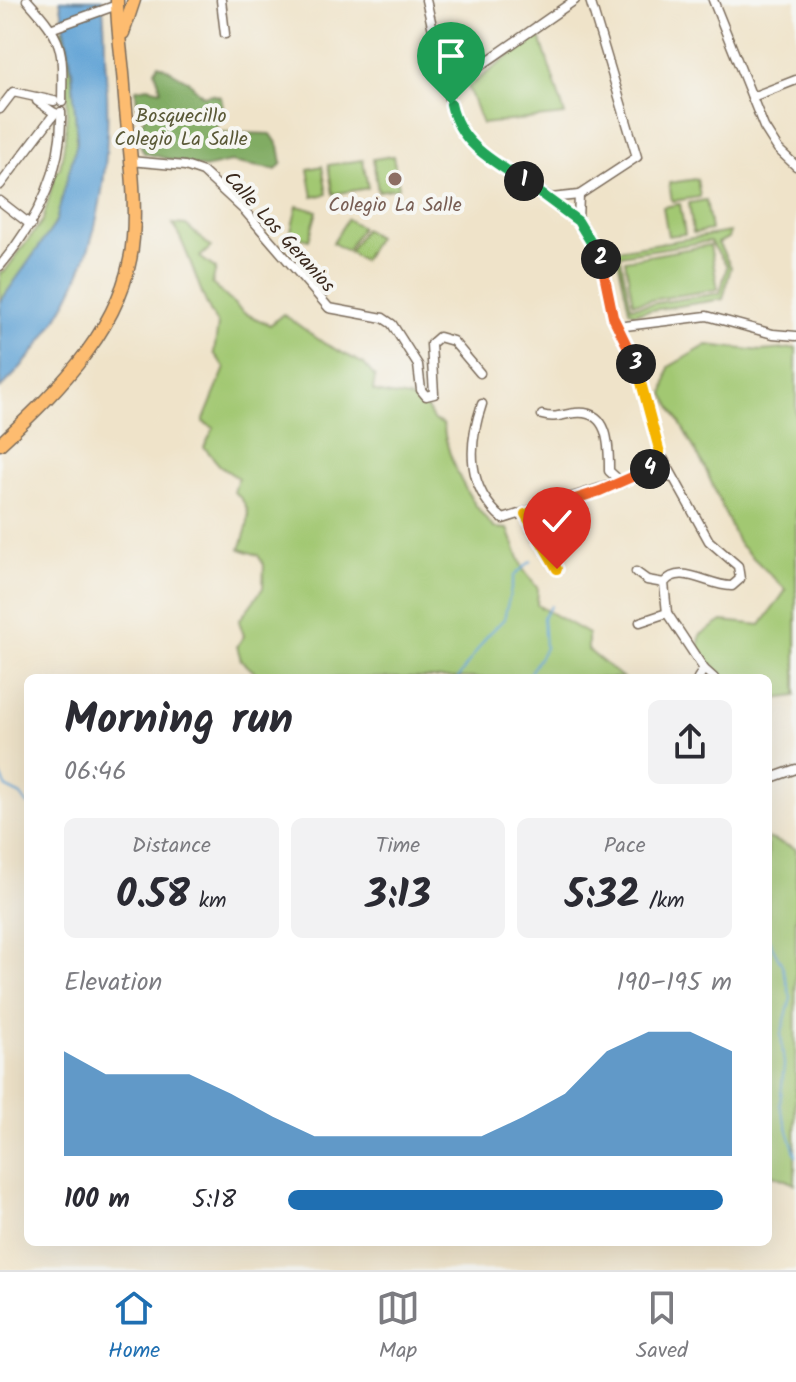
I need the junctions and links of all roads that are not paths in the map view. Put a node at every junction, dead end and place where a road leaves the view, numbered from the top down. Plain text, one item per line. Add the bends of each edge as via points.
1 (221, 0) edge
2 (426, 0) edge
3 (575, 0) edge
4 (590, 0) edge
5 (713, 0) edge
6 (29, 1) edge
7 (133, 4) edge
8 (115, 5) edge
9 (57, 26) junction
10 (225, 34) dead end
11 (121, 43) junction
12 (796, 80) edge
13 (447, 89) junction
14 (752, 97) junction
15 (57, 107) junction
16 (0, 109) edge
17 (129, 161) junction
18 (796, 166) edge
19 (0, 185) edge
20 (579, 195) junction
21 (551, 198) junction
22 (0, 201) edge
23 (578, 221) junction
24 (31, 225) junction
25 (0, 266) edge
26 (617, 327) junction
27 (796, 336) edge
28 (480, 373) dead end
29 (482, 404) dead end
30 (542, 415) dead end
31 (0, 444) edge
32 (660, 453) junction
33 (609, 471) junction
34 (648, 473) junction
35 (673, 478) junction
36 (622, 483) junction
37 (600, 491) junction
38 (525, 514) junction
39 (557, 569) dead end
40 (636, 572) dead end
41 (664, 583) junction
42 (667, 613) junction
43 (640, 622) dead end
44 (704, 669) junction
45 (701, 674) edge
46 (710, 674) edge
47 (796, 769) edge
48 (772, 778) edge

1 - 10 street
2 - 13 street
3 - 13 street
4 - 20 street via 638,152 634,161
5 - 14 street
6 - 9 street
7 - 8 main road via 124,10
7 - 11 main road
8 - 9 street
8 - 11 main road
9 - 15 street via 62,57
11 - 17 main road
12 - 14 street
13 - 21 street via 454,120 466,139
14 - 18 street via 778,149
15 - 16 street via 13,92
15 - 19 street
15 - 24 street via 51,173
17 - 28 street, Calle Los Geranios via 203,172 245,211 329,308 392,324 418,365 426,396 435,390 431,344 439,337 453,341
17 - 31 main road via 132,249 109,319 55,389
20 - 21 street
20 - 23 street
21 - 23 street
22 - 24 street
23 - 26 street via 600,257
24 - 25 street
26 - 27 street via 707,316
26 - 32 street via 637,367
29 - 38 street via 470,445 477,476 500,517
30 - 33 street via 582,413 599,420 609,439
32 - 34 street
32 - 35 street
33 - 36 street
33 - 37 street
34 - 35 street
34 - 36 street
35 - 41 street via 709,541 738,566 740,579 724,587 677,574
36 - 37 street
37 - 38 street
38 - 39 street
40 - 41 street
41 - 42 street
42 - 43 street
42 - 44 street
44 - 45 street
44 - 46 street
47 - 48 street

